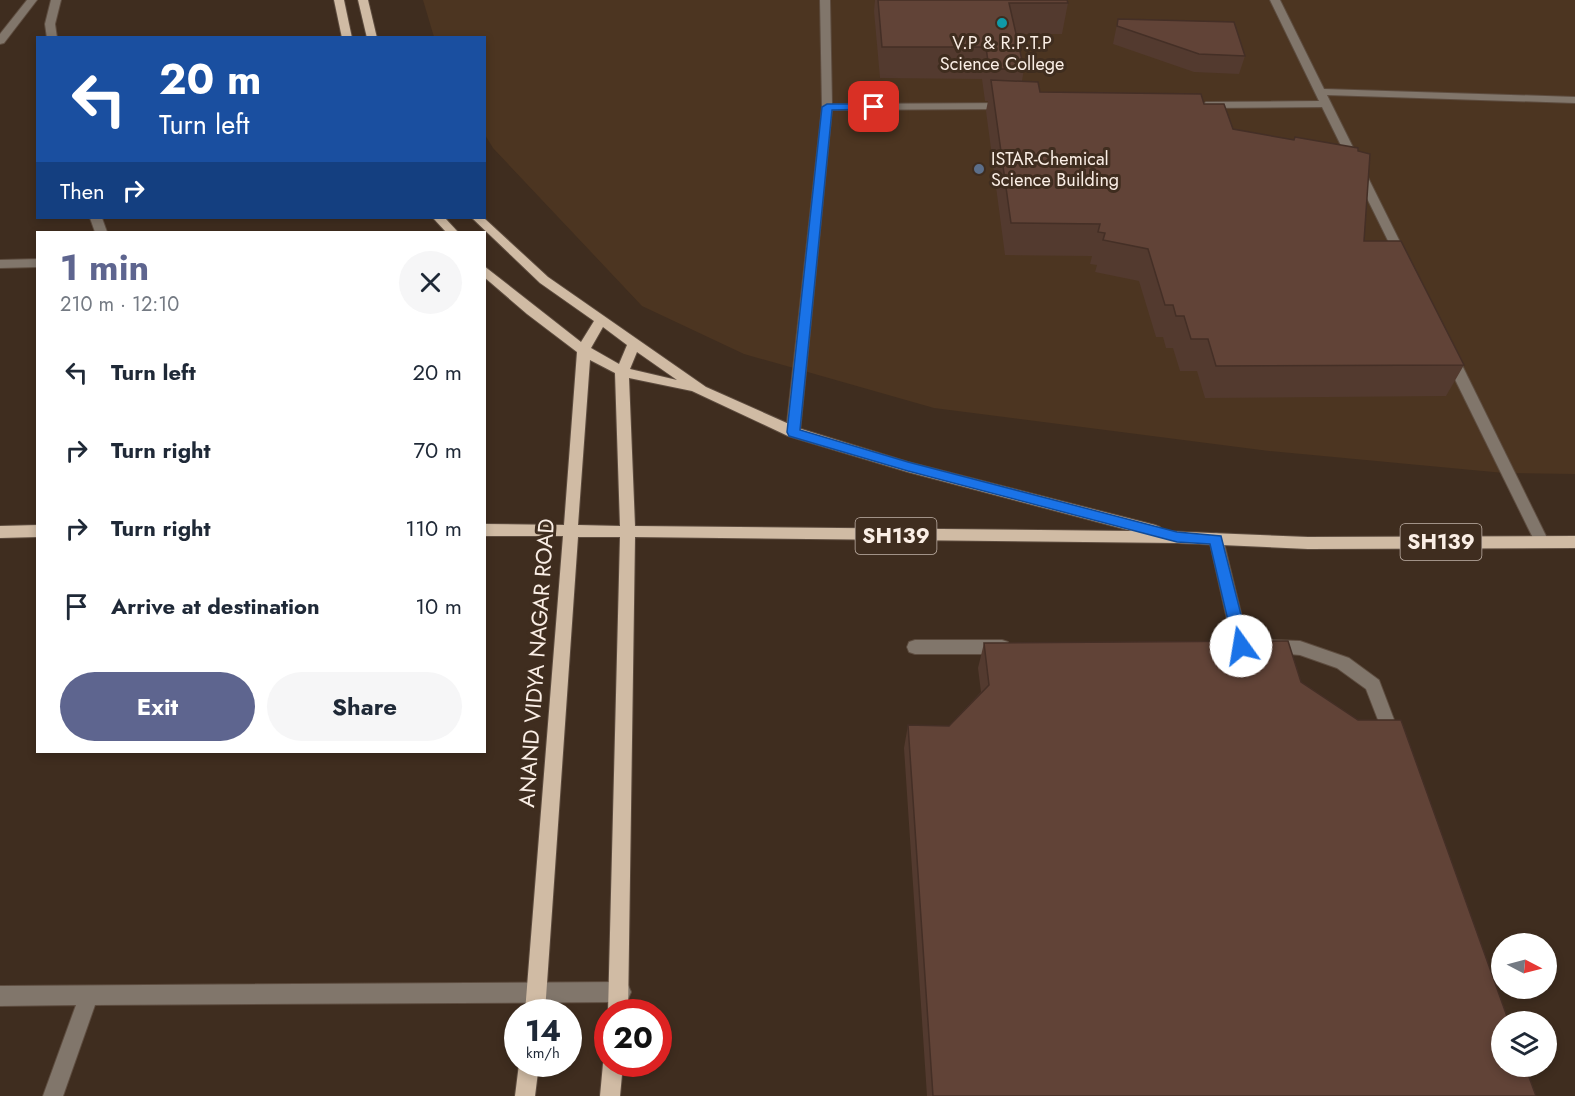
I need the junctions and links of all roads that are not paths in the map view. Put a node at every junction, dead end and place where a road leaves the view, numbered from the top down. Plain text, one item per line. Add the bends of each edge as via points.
1 (32, 0) edge
2 (56, 0) edge
3 (339, 0) edge
4 (363, 0) edge
5 (825, 0) edge
6 (1275, 0) edge
7 (52, 36) edge
8 (347, 36) edge
9 (372, 36) edge
10 (0, 41) edge
11 (1320, 92) junction
12 (1575, 100) edge
13 (1326, 104) junction
14 (1196, 105) edge
15 (1017, 106) edge
16 (827, 107) junction
17 (440, 219) edge
18 (479, 219) edge
19 (451, 231) edge
20 (0, 264) edge
21 (36, 264) edge
22 (486, 272) edge
23 (1410, 275) edge
24 (600, 321) junction
25 (1442, 339) edge
26 (635, 342) junction
27 (584, 348) junction
28 (622, 371) junction
29 (701, 390) junction
30 (793, 432) junction
31 (486, 530) edge
32 (569, 530) junction
33 (36, 531) edge
34 (0, 532) edge
35 (628, 532) junction
36 (1177, 537) junction
37 (1216, 539) junction
38 (1542, 542) junction
39 (1575, 542) edge
40 (1218, 646) edge
41 (1241, 646) junction
42 (915, 647) dead end
43 (1020, 647) edge
44 (1397, 751) edge
45 (538, 992) junction
46 (621, 992) junction
47 (0, 996) edge
48 (89, 996) junction
49 (537, 999) edge
50 (620, 999) edge
51 (527, 1077) edge
52 (612, 1077) edge
53 (53, 1096) edge
54 (525, 1096) edge
55 (610, 1096) edge

1 - 10 street
2 - 7 street via 50,24
3 - 8 main road
4 - 9 main road
5 - 16 street
6 - 11 street
11 - 12 street
11 - 13 street
13 - 14 street
13 - 23 street
15 - 16 street
16 - 30 street
17 - 19 main road
18 - 24 main road via 544,280
20 - 21 street
22 - 27 main road via 515,299
24 - 26 main road
24 - 27 main road, ANAND VIDYA NAGAR ROAD
25 - 38 street
26 - 28 main road
26 - 29 main road
27 - 28 main road
27 - 32 main road, ANAND VIDYA NAGAR ROAD
28 - 29 main road
28 - 35 main road
29 - 30 main road
30 - 36 main road
31 - 32 main road, SH139
32 - 35 main road, SH139
32 - 45 main road, ANAND VIDYA NAGAR ROAD
33 - 34 main road
35 - 36 main road, SH139
35 - 46 main road
36 - 37 main road, SH139
37 - 38 main road, SH139 via 1308,543
37 - 41 street
38 - 39 main road, SH139
40 - 41 street
41 - 44 street via 1300,648 1343,663 1373,685
42 - 43 street
45 - 46 street
45 - 48 street
45 - 49 main road, ANAND VIDYA NAGAR ROAD
46 - 50 main road
47 - 48 street
48 - 53 street
51 - 54 main road
52 - 55 main road

